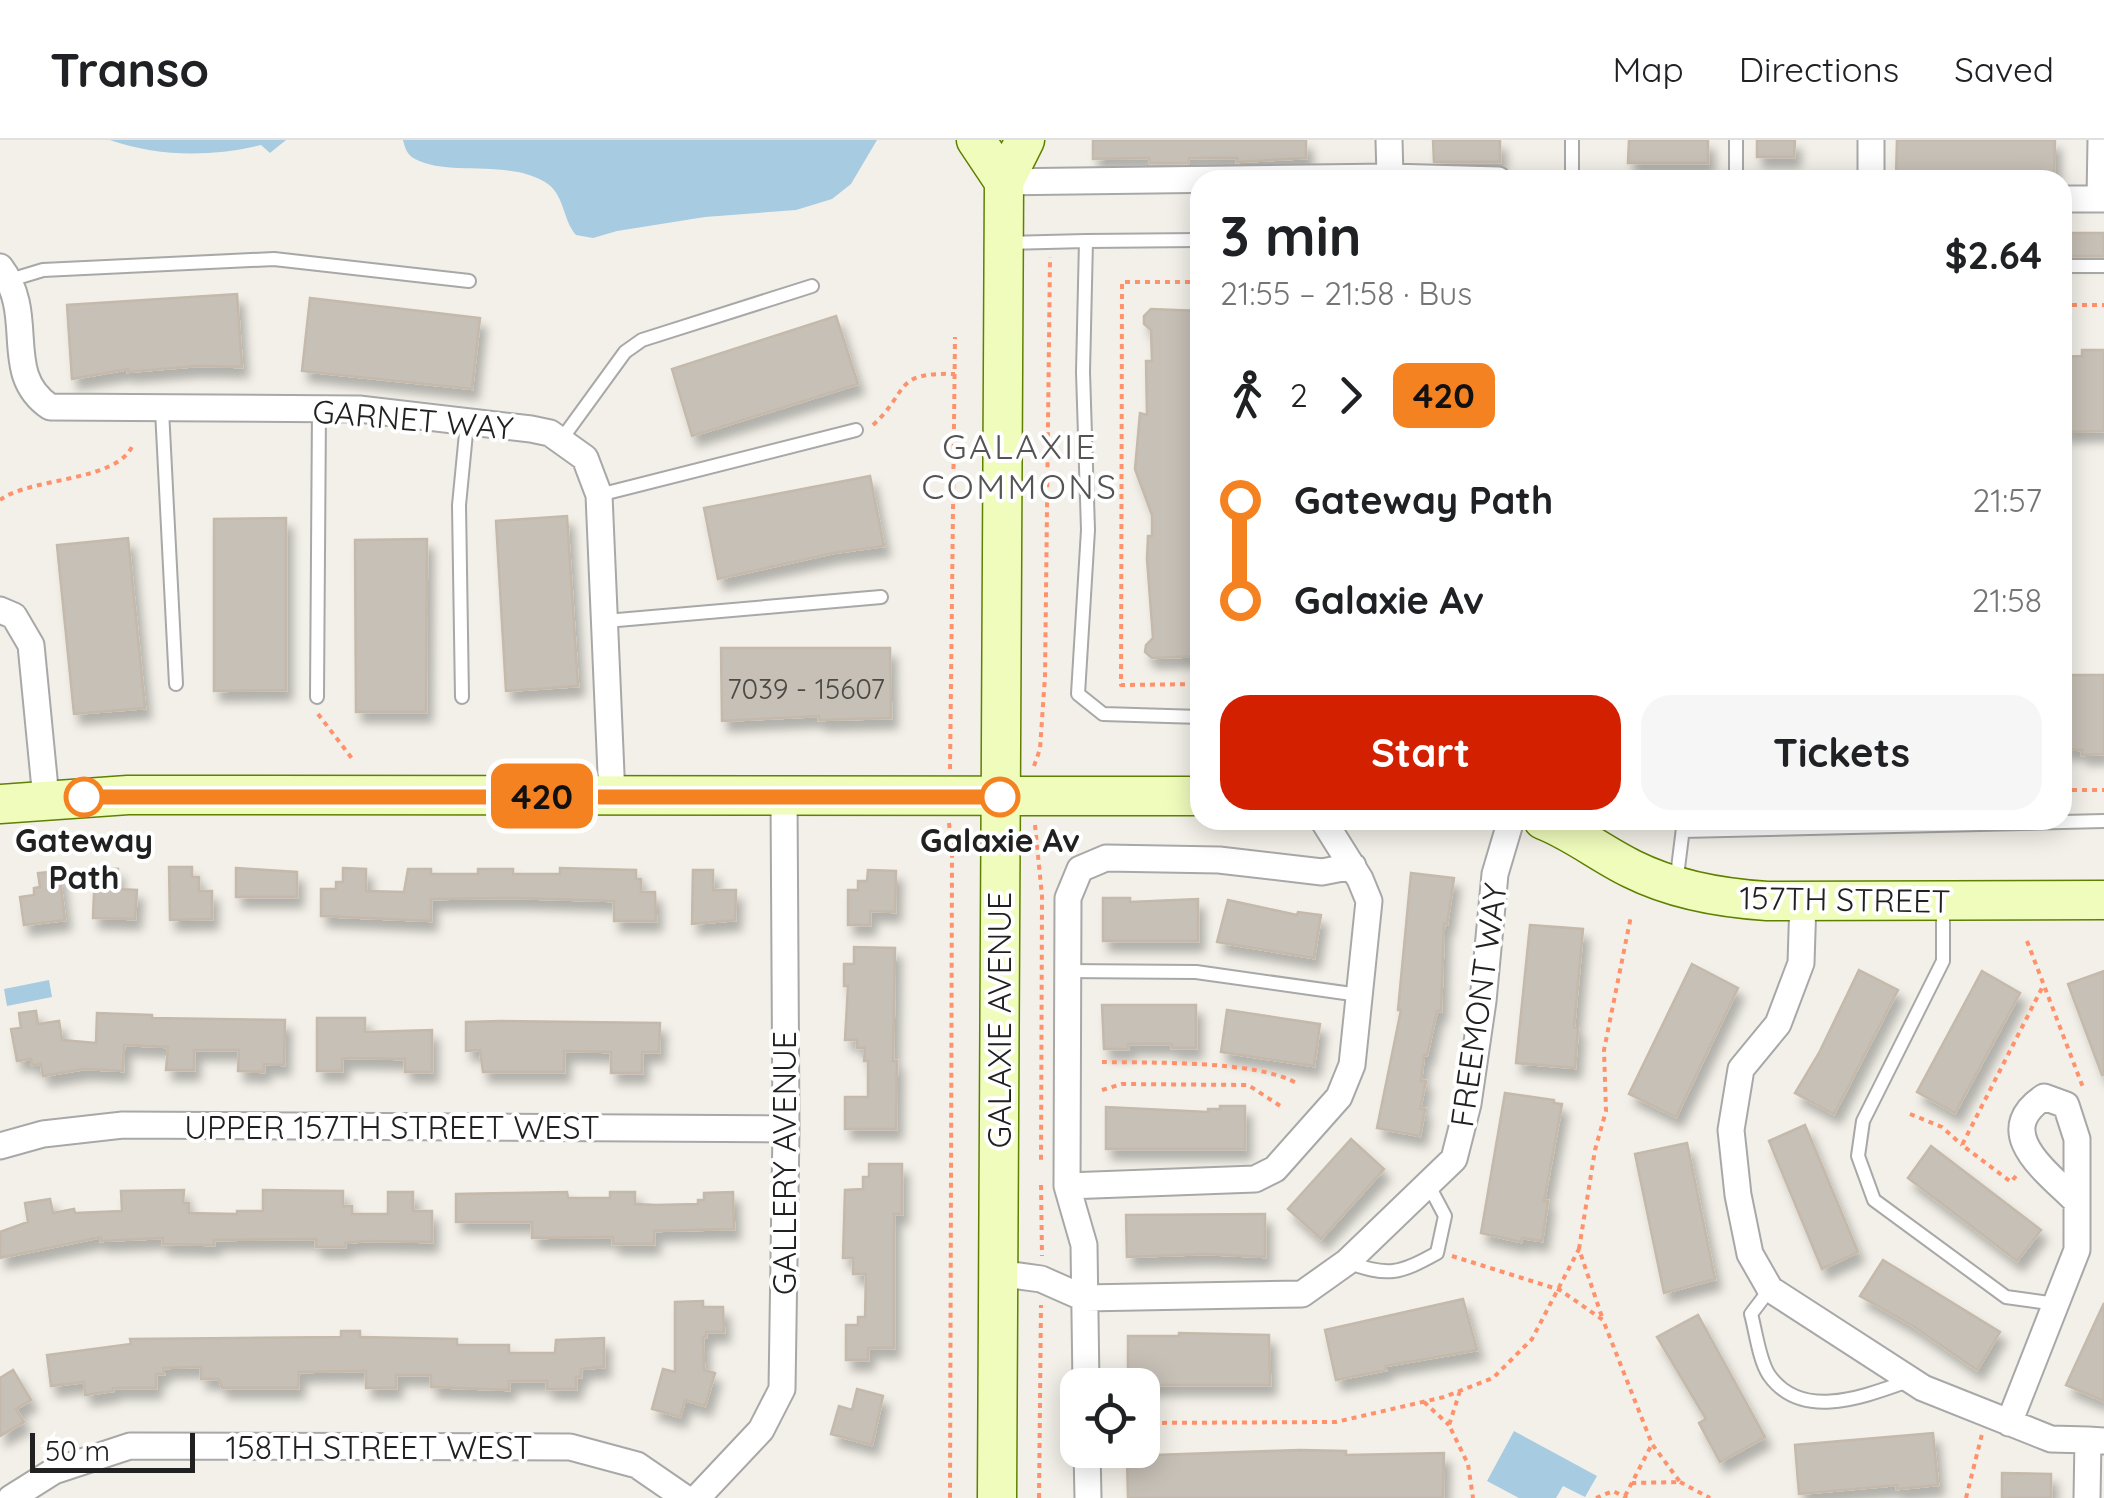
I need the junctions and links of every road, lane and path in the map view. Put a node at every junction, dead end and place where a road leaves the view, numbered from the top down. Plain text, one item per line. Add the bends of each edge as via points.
1 (976, 140) edge
2 (1025, 140) edge
3 (1389, 140) edge
4 (1572, 140) edge
5 (1736, 140) edge
6 (1871, 140) edge
7 (2100, 140) edge
8 (1390, 170) edge
9 (1572, 170) edge
10 (1736, 170) edge
11 (1870, 170) edge
12 (1190, 180) edge
13 (1004, 182) junction
14 (2072, 199) edge
15 (2102, 199) edge
16 (1190, 240) edge
17 (1086, 241) junction
18 (1051, 242) junction
19 (1003, 244) junction
20 (2072, 266) edge
21 (2104, 266) edge
22 (5, 274) edge
23 (469, 282) dead end
24 (1190, 282) edge
25 (812, 286) dead end
26 (2072, 305) edge
27 (2104, 305) edge
28 (955, 337) dead end
29 (955, 374) junction
30 (319, 409) junction
31 (162, 410) junction
32 (467, 423) junction
33 (856, 430) joint
34 (562, 440) junction
35 (132, 444) dead end
36 (599, 495) junction
37 (0, 500) edge
38 (881, 597) dead end
39 (0, 610) edge
40 (606, 621) junction
41 (176, 684) dead end
42 (1190, 684) edge
43 (316, 696) joint
44 (462, 696) dead end
45 (1190, 717) edge
46 (354, 760) dead end
47 (2072, 790) edge
48 (2104, 790) edge
49 (612, 796) junction
50 (1190, 796) edge
51 (950, 797) junction
52 (1016, 797) junction
53 (784, 798) junction
54 (46, 799) junction
55 (0, 804) edge
56 (2072, 821) edge
57 (2104, 821) edge
58 (1330, 830) edge
59 (1508, 830) edge
60 (1561, 830) edge
61 (1683, 830) edge
62 (1353, 866) junction
63 (1675, 886) junction
64 (1943, 900) junction
65 (2104, 900) edge
66 (1803, 901) junction
67 (1631, 916) dead end
68 (2027, 941) dead end
69 (1066, 971) junction
70 (2044, 984) junction
71 (1360, 995) junction
72 (1102, 1062) dead end
73 (1298, 1084) dead end
74 (1102, 1090) dead end
75 (2084, 1090) dead end
76 (1282, 1106) dead end
77 (1910, 1114) dead end
78 (786, 1128) junction
79 (1962, 1145) junction
80 (0, 1146) edge
81 (2019, 1172) dead end
82 (1428, 1184) junction
83 (1067, 1186) junction
84 (2076, 1201) dead end
85 (1579, 1249) junction
86 (1437, 1253) junction
87 (1347, 1262) junction
88 (998, 1273) junction
89 (1042, 1279) junction
90 (1770, 1289) junction
91 (1560, 1290) junction
92 (1084, 1298) junction
93 (2056, 1304) junction
94 (1603, 1320) junction
95 (1086, 1368) edge
96 (1911, 1380) junction
97 (1460, 1391) junction
98 (1424, 1402) junction
99 (1998, 1419) junction
100 (1160, 1423) edge
101 (1449, 1425) junction
102 (2096, 1441) edge
103 (1652, 1444) junction
104 (1087, 1468) edge
105 (1680, 1482) junction
106 (1632, 1483) junction
107 (1626, 1497) edge
108 (11, 1498) edge
109 (685, 1498) edge
110 (697, 1498) edge
111 (950, 1498) edge
112 (996, 1498) edge
113 (1039, 1498) edge
114 (1088, 1498) edge
115 (1472, 1498) edge
116 (1596, 1498) edge
117 (1710, 1498) edge
118 (1966, 1498) edge
119 (2087, 1498) edge

1 - 13 street
2 - 13 street, GALAXIE AVENUE
3 - 8 street
4 - 9 lane
5 - 10 lane
6 - 11 street
7 - 15 street
12 - 13 street
13 - 19 street, GALAXIE AVENUE
14 - 15 street
16 - 17 lane
17 - 18 lane
17 - 45 lane via 1088,530 1078,694 1103,714
18 - 19 lane
18 - 52 path via 1045,676
19 - 52 street, GALAXIE AVENUE
20 - 21 lane
22 - 23 lane via 263,259
22 - 31 street, GARNET WAY via 17,297 17,362 28,392 62,410
24 - 42 path via 1122,282 1120,685
25 - 34 lane via 642,340
26 - 27 path
28 - 29 path
29 - 33 path via 910,379 876,423
29 - 51 path
30 - 31 street, GARNET WAY
30 - 32 street, GARNET WAY
30 - 43 lane
31 - 41 lane
32 - 34 street, GARNET WAY via 531,429
32 - 44 lane via 459,505
33 - 36 lane
34 - 36 street via 584,458
35 - 37 path via 124,458 96,471 19,488
36 - 40 street
38 - 40 lane
39 - 54 street via 14,616 32,645
40 - 49 street
43 - 46 path via 308,702
47 - 48 path
49 - 53 street
49 - 54 street
50 - 52 street
51 - 52 street
51 - 53 street
51 - 111 path
52 - 88 street, GALAXIE AVENUE
52 - 89 path via 1042,896
53 - 78 street, GALLERY AVENUE
54 - 55 street
56 - 57 lane
58 - 62 street
59 - 82 street, FREEMONT WAY via 1496,874 1468,1104 1454,1159
60 - 63 street, 157TH STREET
61 - 63 lane
62 - 69 street via 1322,872 1218,860 1106,858 1080,869 1068,898
62 - 71 street via 1369,901
63 - 66 street, 157TH STREET via 1722,898
64 - 65 street, 157TH STREET
64 - 66 street, 157TH STREET
64 - 93 lane via 1943,960 1863,1121 1858,1156 1874,1200 2006,1297
66 - 90 street via 1801,963 1778,1024 1741,1070 1731,1130 1750,1254
67 - 85 path via 1604,1050 1606,1110
68 - 70 path
69 - 71 lane via 1196,972
69 - 83 street
70 - 75 path
70 - 79 path
71 - 83 street via 1352,1065 1339,1096 1276,1169 1255,1179
72 - 73 path via 1203,1064 1286,1076
74 - 76 path via 1122,1084 1248,1085
77 - 79 path
78 - 80 street, UPPER 157TH STREET WEST via 124,1125
78 - 110 street, GALLERY AVENUE via 782,1388 761,1430
79 - 81 path via 2011,1182
82 - 86 lane via 1445,1216
82 - 87 street, FREEMONT WAY
83 - 92 street via 1084,1245
84 - 93 street via 2077,1250
85 - 91 path
85 - 94 path
86 - 87 lane via 1379,1274
86 - 91 path
87 - 92 street, FREEMONT WAY via 1302,1294
88 - 89 street, FREEMONT WAY
88 - 112 street, GALAXIE AVENUE
89 - 92 street, FREEMONT WAY
89 - 113 path
90 - 96 street
90 - 96 lane via 1751,1314 1768,1374 1799,1400 1851,1401
91 - 94 path
91 - 97 path via 1519,1352 1493,1378
92 - 95 street
93 - 99 street
94 - 103 path
96 - 99 street
97 - 98 path
97 - 101 path
98 - 100 path via 1336,1422
98 - 101 path
99 - 102 street via 2051,1439
99 - 118 path
101 - 115 path via 1468,1464
102 - 119 street
103 - 105 path
103 - 106 path
104 - 114 street
105 - 106 path
105 - 117 path
106 - 107 path
107 - 116 path via 1613,1491
108 - 109 street, 158TH STREET WEST via 54,1471 130,1446 190,1446 570,1447 637,1465

